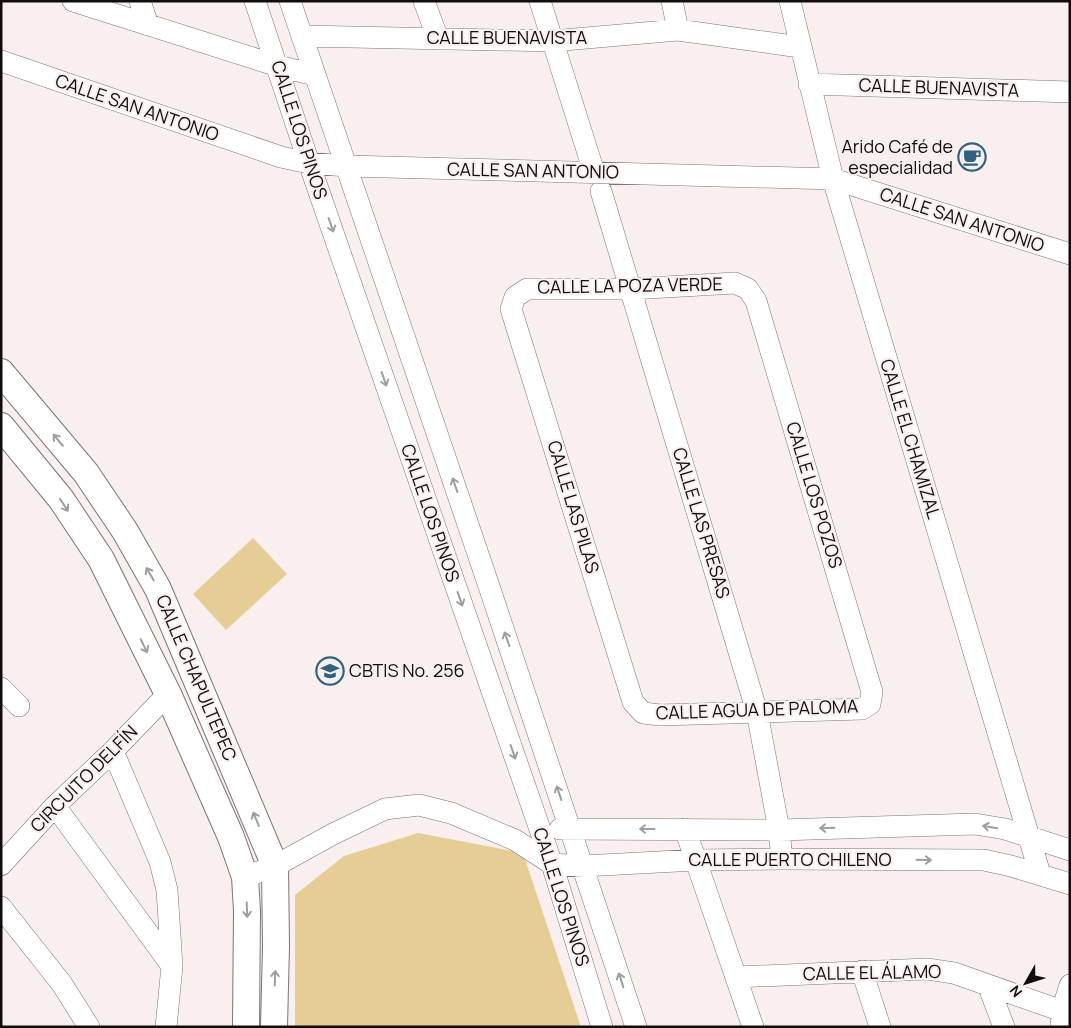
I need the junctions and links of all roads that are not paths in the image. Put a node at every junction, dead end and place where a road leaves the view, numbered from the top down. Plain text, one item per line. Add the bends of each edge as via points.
1 (73, 1) edge
2 (140, 1) edge
3 (255, 1) edge
4 (290, 1) edge
5 (424, 1) edge
6 (540, 1) edge
7 (672, 1) edge
8 (790, 1) edge
9 (148, 25) junction
10 (678, 30) junction
11 (302, 36) junction
12 (438, 39) junction
13 (552, 41) junction
14 (800, 47) junction
15 (1, 61) edge
16 (278, 66) junction
17 (315, 75) junction
18 (809, 84) junction
19 (1070, 92) edge
20 (309, 163) junction
21 (348, 166) junction
22 (833, 179) junction
23 (597, 182) junction
24 (1070, 254) edge
25 (748, 289) joint
26 (631, 290) junction
27 (515, 297) joint
28 (1, 372) edge
29 (1, 426) edge
30 (1, 688) edge
31 (168, 694) junction
32 (870, 704) joint
33 (19, 706) dead end
34 (643, 712) joint
35 (758, 712) junction
36 (113, 751) junction
37 (55, 806) junction
38 (539, 828) junction
39 (685, 829) junction
40 (572, 830) junction
41 (779, 830) junction
42 (1029, 836) junction
43 (515, 840) junction
44 (1070, 850) edge
45 (782, 858) junction
46 (696, 860) junction
47 (552, 864) junction
48 (1, 866) edge
49 (275, 866) junction
50 (583, 866) junction
51 (1040, 874) junction
52 (245, 877) junction
53 (1070, 884) edge
54 (1, 906) edge
55 (172, 966) junction
56 (862, 971) junction
57 (736, 977) junction
58 (988, 985) junction
59 (1070, 985) edge
60 (1061, 1019) edge
61 (89, 1027) edge
62 (166, 1027) edge
63 (246, 1027) edge
64 (274, 1027) edge
65 (602, 1027) edge
66 (636, 1027) edge
67 (753, 1027) edge
68 (880, 1027) edge
69 (1004, 1027) edge

1 - 9 street
2 - 9 street
3 - 16 street, CALLE LOS PINOS
4 - 11 street, CALLE LOS PINOS
5 - 12 street
6 - 13 street, CALLE LAS PRESAS
7 - 10 street
8 - 14 street, CALLE EL CHAMIZAL
9 - 16 street
10 - 13 street, CALLE BUENAVISTA
10 - 14 street, CALLE BUENAVISTA
11 - 12 street, CALLE BUENAVISTA
11 - 17 street, CALLE LOS PINOS
12 - 13 street, CALLE BUENAVISTA
13 - 23 street, CALLE LAS PRESAS
14 - 18 street, CALLE EL CHAMIZAL
15 - 20 street, CALLE SAN ANTONIO via 268,153
16 - 17 street
16 - 20 street, CALLE LOS PINOS
17 - 21 street, CALLE LOS PINOS
18 - 19 street, CALLE BUENAVISTA
18 - 22 street, CALLE EL CHAMIZAL
20 - 21 street, CALLE SAN ANTONIO
20 -> 38 street, CALLE LOS PINOS
21 - 23 street, CALLE SAN ANTONIO
40 -> 21 street, CALLE LOS PINOS
22 - 23 street, CALLE SAN ANTONIO
22 - 24 street, CALLE SAN ANTONIO
22 - 42 street, CALLE EL CHAMIZAL
23 - 26 street, CALLE LAS PRESAS
25 - 26 street, CALLE LA POZA VERDE via 735,283
25 - 32 street, CALLE LOS POZOS via 756,301 872,692
26 - 27 street, CALLE LA POZA VERDE via 527,289
26 - 35 street, CALLE LAS PRESAS
27 - 34 street, CALLE LAS PILAS via 512,309 532,375 633,702
49 -> 28 street, CALLE CHAPULTEPEC via 158,589 126,531 86,473
29 -> 31 street, CALLE CHAPULTEPEC via 61,499 101,560
30 - 33 street
31 - 36 street, CIRCUITO DELFÍN
31 - 52 street, CALLE CHAPULTEPEC via 231,836
32 - 35 street, CALLE AGUA DE PALOMA via 862,709
34 - 35 street, CALLE AGUA DE PALOMA via 660,715
35 - 41 street, CALLE LAS PRESAS
36 - 37 street, CIRCUITO DELFÍN
36 - 55 street via 160,862 167,890
37 - 48 street, CIRCUITO DELFÍN
37 - 55 street
38 - 40 street, CALLE PUERTO CHILENO
38 - 43 street
38 - 47 street, CALLE LOS PINOS
39 -> 40 street, CALLE PUERTO CHILENO
39 - 41 street, CALLE PUERTO CHILENO
39 - 46 street
40 - 50 street, CALLE LOS PINOS
42 -> 41 street, CALLE PUERTO CHILENO via 975,824
41 - 45 street, CALLE LAS PRESAS
42 - 44 street, CALLE PUERTO CHILENO
42 - 51 street, CALLE EL CHAMIZAL
43 - 47 street, CALLE PUERTO CHILENO
43 - 49 street, CALLE PUERTO CHILENO via 451,813 419,805 385,810 332,834
45 - 46 street, CALLE PUERTO CHILENO
45 -> 51 street, CALLE PUERTO CHILENO via 984,860
46 - 50 street, CALLE PUERTO CHILENO
46 - 57 street
47 - 50 street, CALLE PUERTO CHILENO
47 - 65 street, CALLE LOS PINOS
49 - 52 street, CALLE PUERTO CHILENO
64 -> 49 street, CALLE CHAPULTEPEC
66 -> 50 street, CALLE LOS PINOS
51 - 53 street, CALLE PUERTO CHILENO
52 -> 63 street, CALLE CHAPULTEPEC
54 - 61 street via 62,984
55 - 62 street
56 - 57 street, CALLE EL ÁLAMO
56 - 58 street, CALLE EL ÁLAMO via 927,969 954,973
56 - 68 street
57 - 67 street
58 - 60 street, CALLE EL ÁLAMO
58 - 69 street
59 - 60 street

